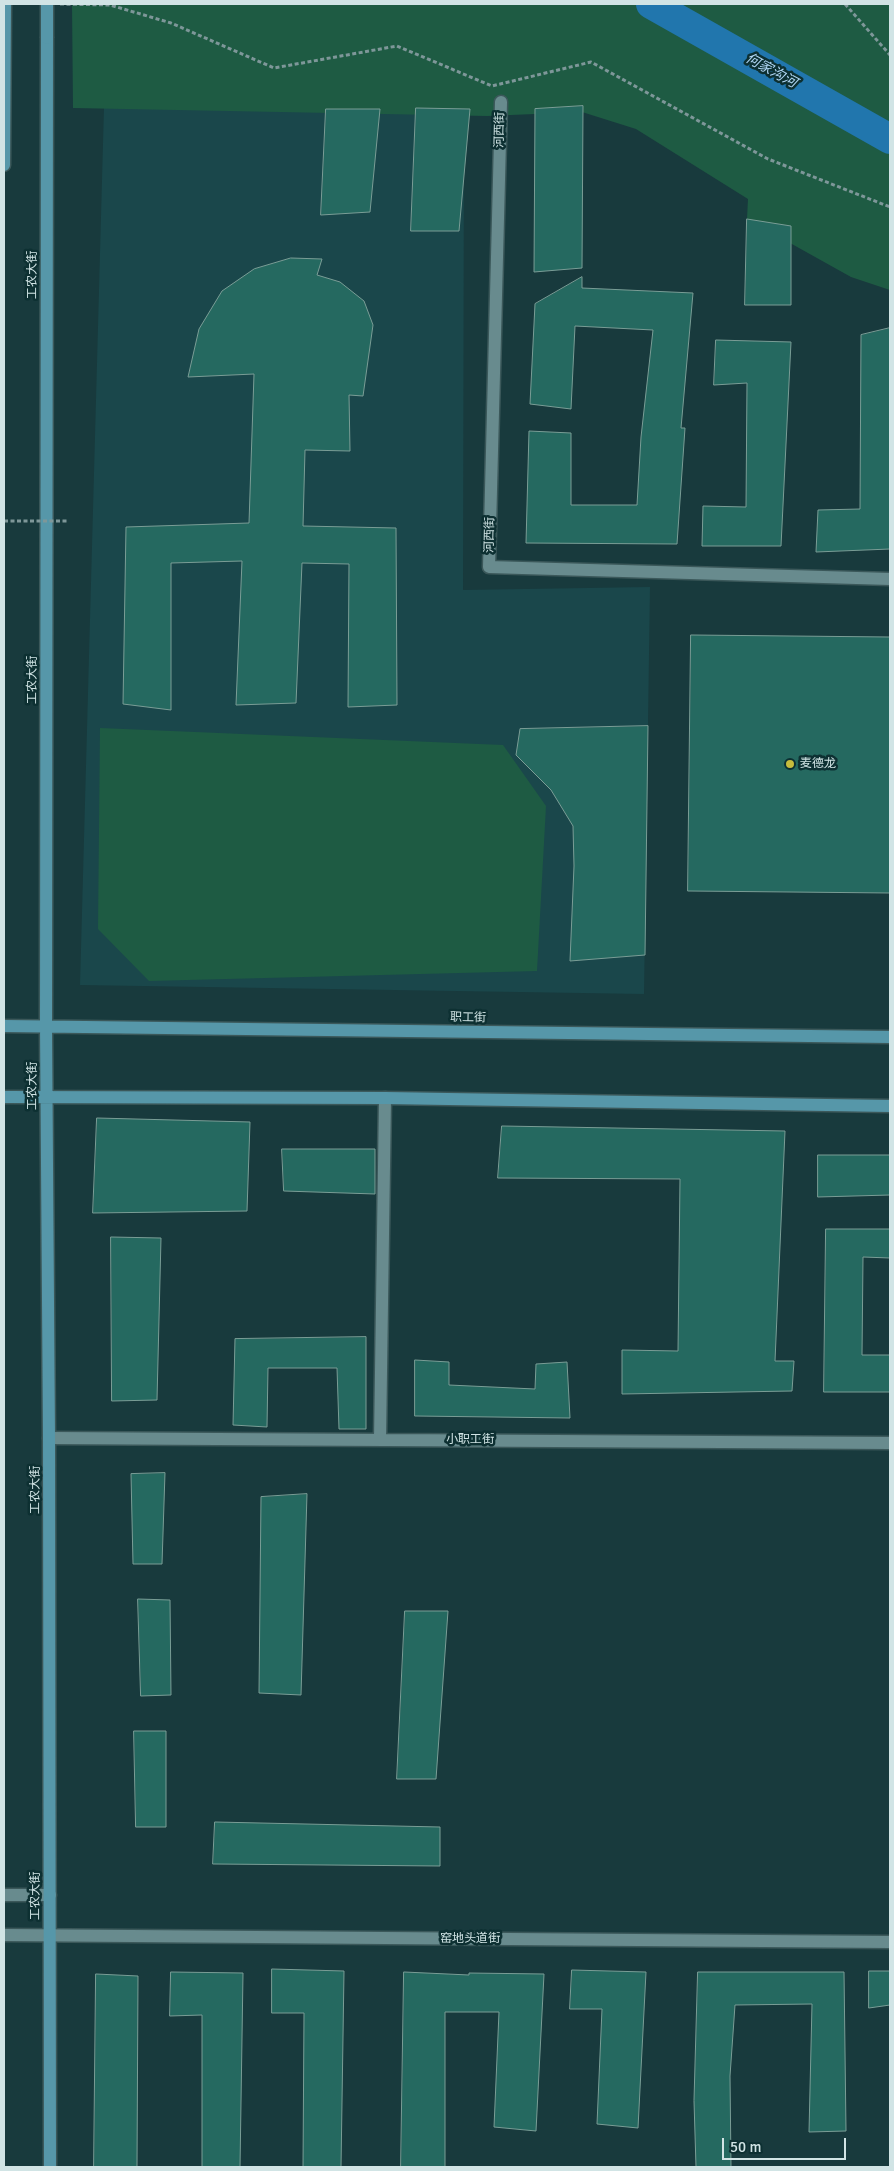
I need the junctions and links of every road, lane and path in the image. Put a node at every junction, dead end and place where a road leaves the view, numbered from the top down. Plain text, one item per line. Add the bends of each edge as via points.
1 (5, 4) edge
2 (47, 4) edge
3 (52, 4) edge
4 (845, 4) edge
5 (4, 39) edge
6 (890, 55) edge
7 (501, 102) dead end
8 (4, 165) edge
9 (890, 207) edge
10 (4, 521) edge
11 (69, 521) dead end
12 (890, 579) edge
13 (4, 1026) edge
14 (46, 1026) junction
15 (890, 1037) edge
16 (46, 1096) junction
17 (4, 1097) edge
18 (385, 1098) junction
19 (890, 1106) edge
20 (50, 1438) junction
21 (380, 1440) junction
22 (890, 1443) edge
23 (4, 1894) edge
24 (50, 1895) junction
25 (4, 1935) edge
26 (50, 1936) junction
27 (890, 1942) edge
28 (50, 2167) edge

1 - 5 main road
2 - 14 main road, 工农大街, bridge
3 - 9 path via 110,6 162,20 274,68 397,46 492,86 591,62 768,159
4 - 6 path
5 - 8 main road
7 - 12 street, 河西街 via 490,567
10 - 11 path, bridge
13 - 14 main road, 职工街
14 - 15 main road, 职工街
14 - 16 main road, 工农大街
16 - 17 main road
16 - 18 main road
16 - 20 main road, 工农大街
18 - 19 main road
18 - 21 street
20 - 21 street, 小职工街
20 - 24 main road, 工农大街
21 - 22 street, 小职工街
23 - 24 street
24 - 26 main road, 工农大街
25 - 26 street, 窑地头道街
26 - 27 street, 窑地头道街
26 - 28 main road, 工农大街

